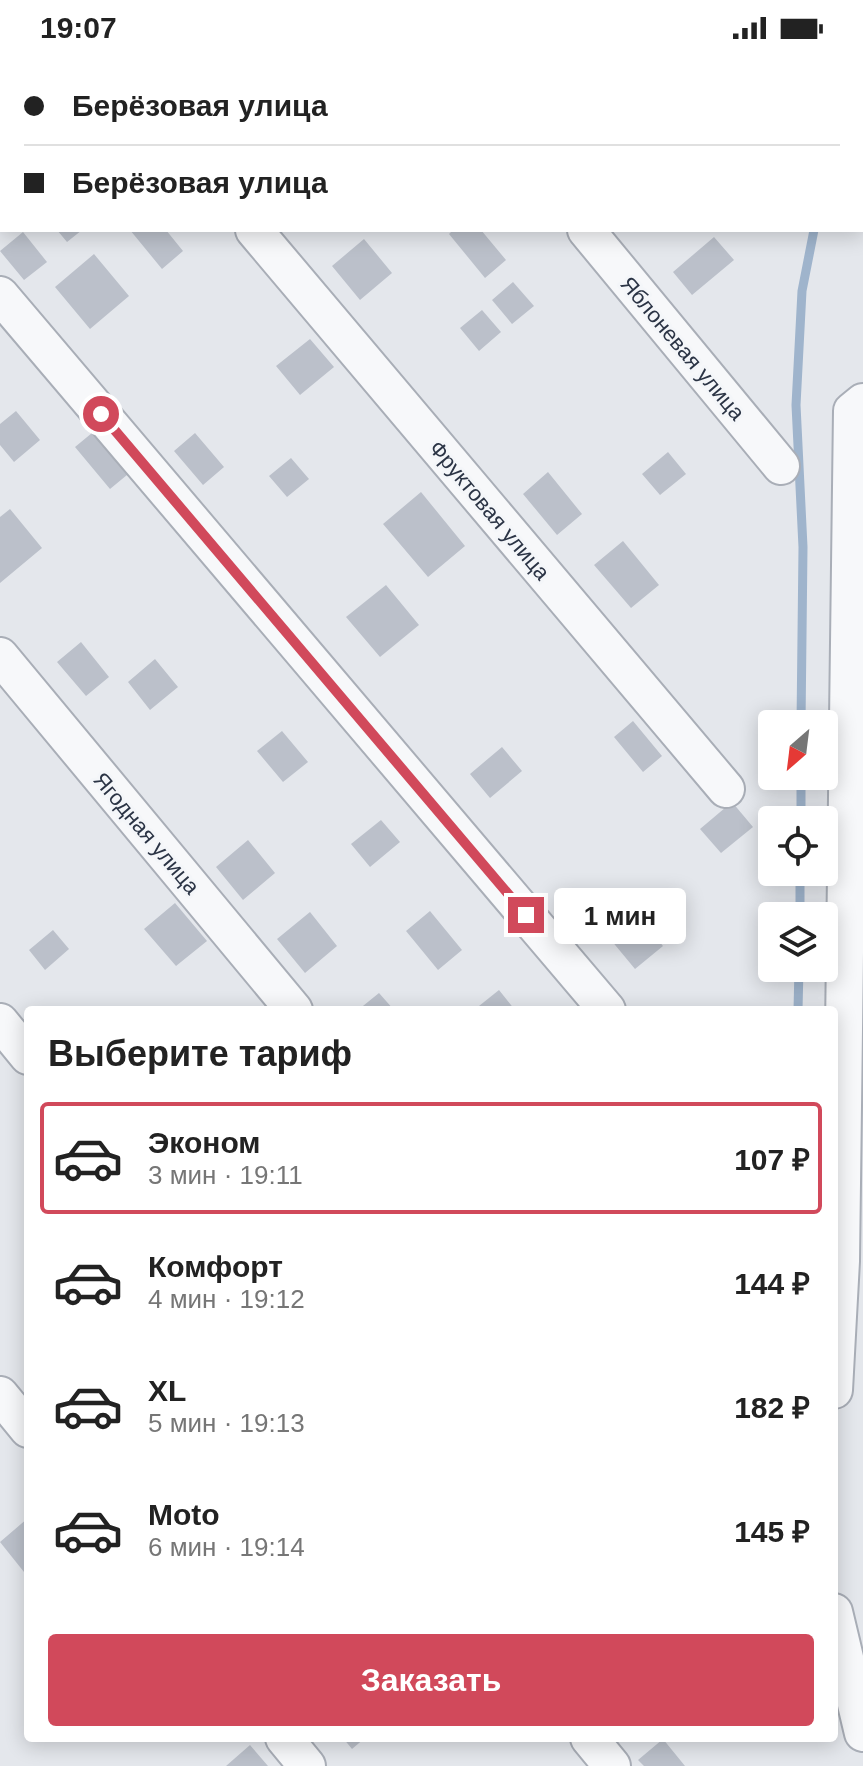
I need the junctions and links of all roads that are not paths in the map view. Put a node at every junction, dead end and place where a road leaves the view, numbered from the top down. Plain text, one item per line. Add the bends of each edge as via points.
1 (256, 232) edge
2 (588, 232) edge
3 (0, 295) edge
4 (857, 406) edge
5 (781, 466) dead end
6 (0, 656) edge
7 (726, 789) dead end
8 (855, 857) edge
9 (291, 1006) edge
10 (604, 1006) edge
11 (0, 1022) edge
12 (24, 1051) edge
13 (852, 1264) edge
14 (838, 1362) edge
15 (0, 1395) edge
16 (24, 1424) edge
17 (838, 1629) edge
18 (863, 1733) edge
19 (287, 1742) edge
20 (592, 1742) edge
21 (307, 1766) edge
22 (612, 1766) edge

1 - 7 street, Фруктовая улица
2 - 5 street, Яблоневая улица
3 - 10 street
4 - 8 street
6 - 9 street, Ягодная улица
8 - 13 street
11 - 12 street
13 - 14 street
15 - 16 street
17 - 18 street
19 - 21 street
20 - 22 street

